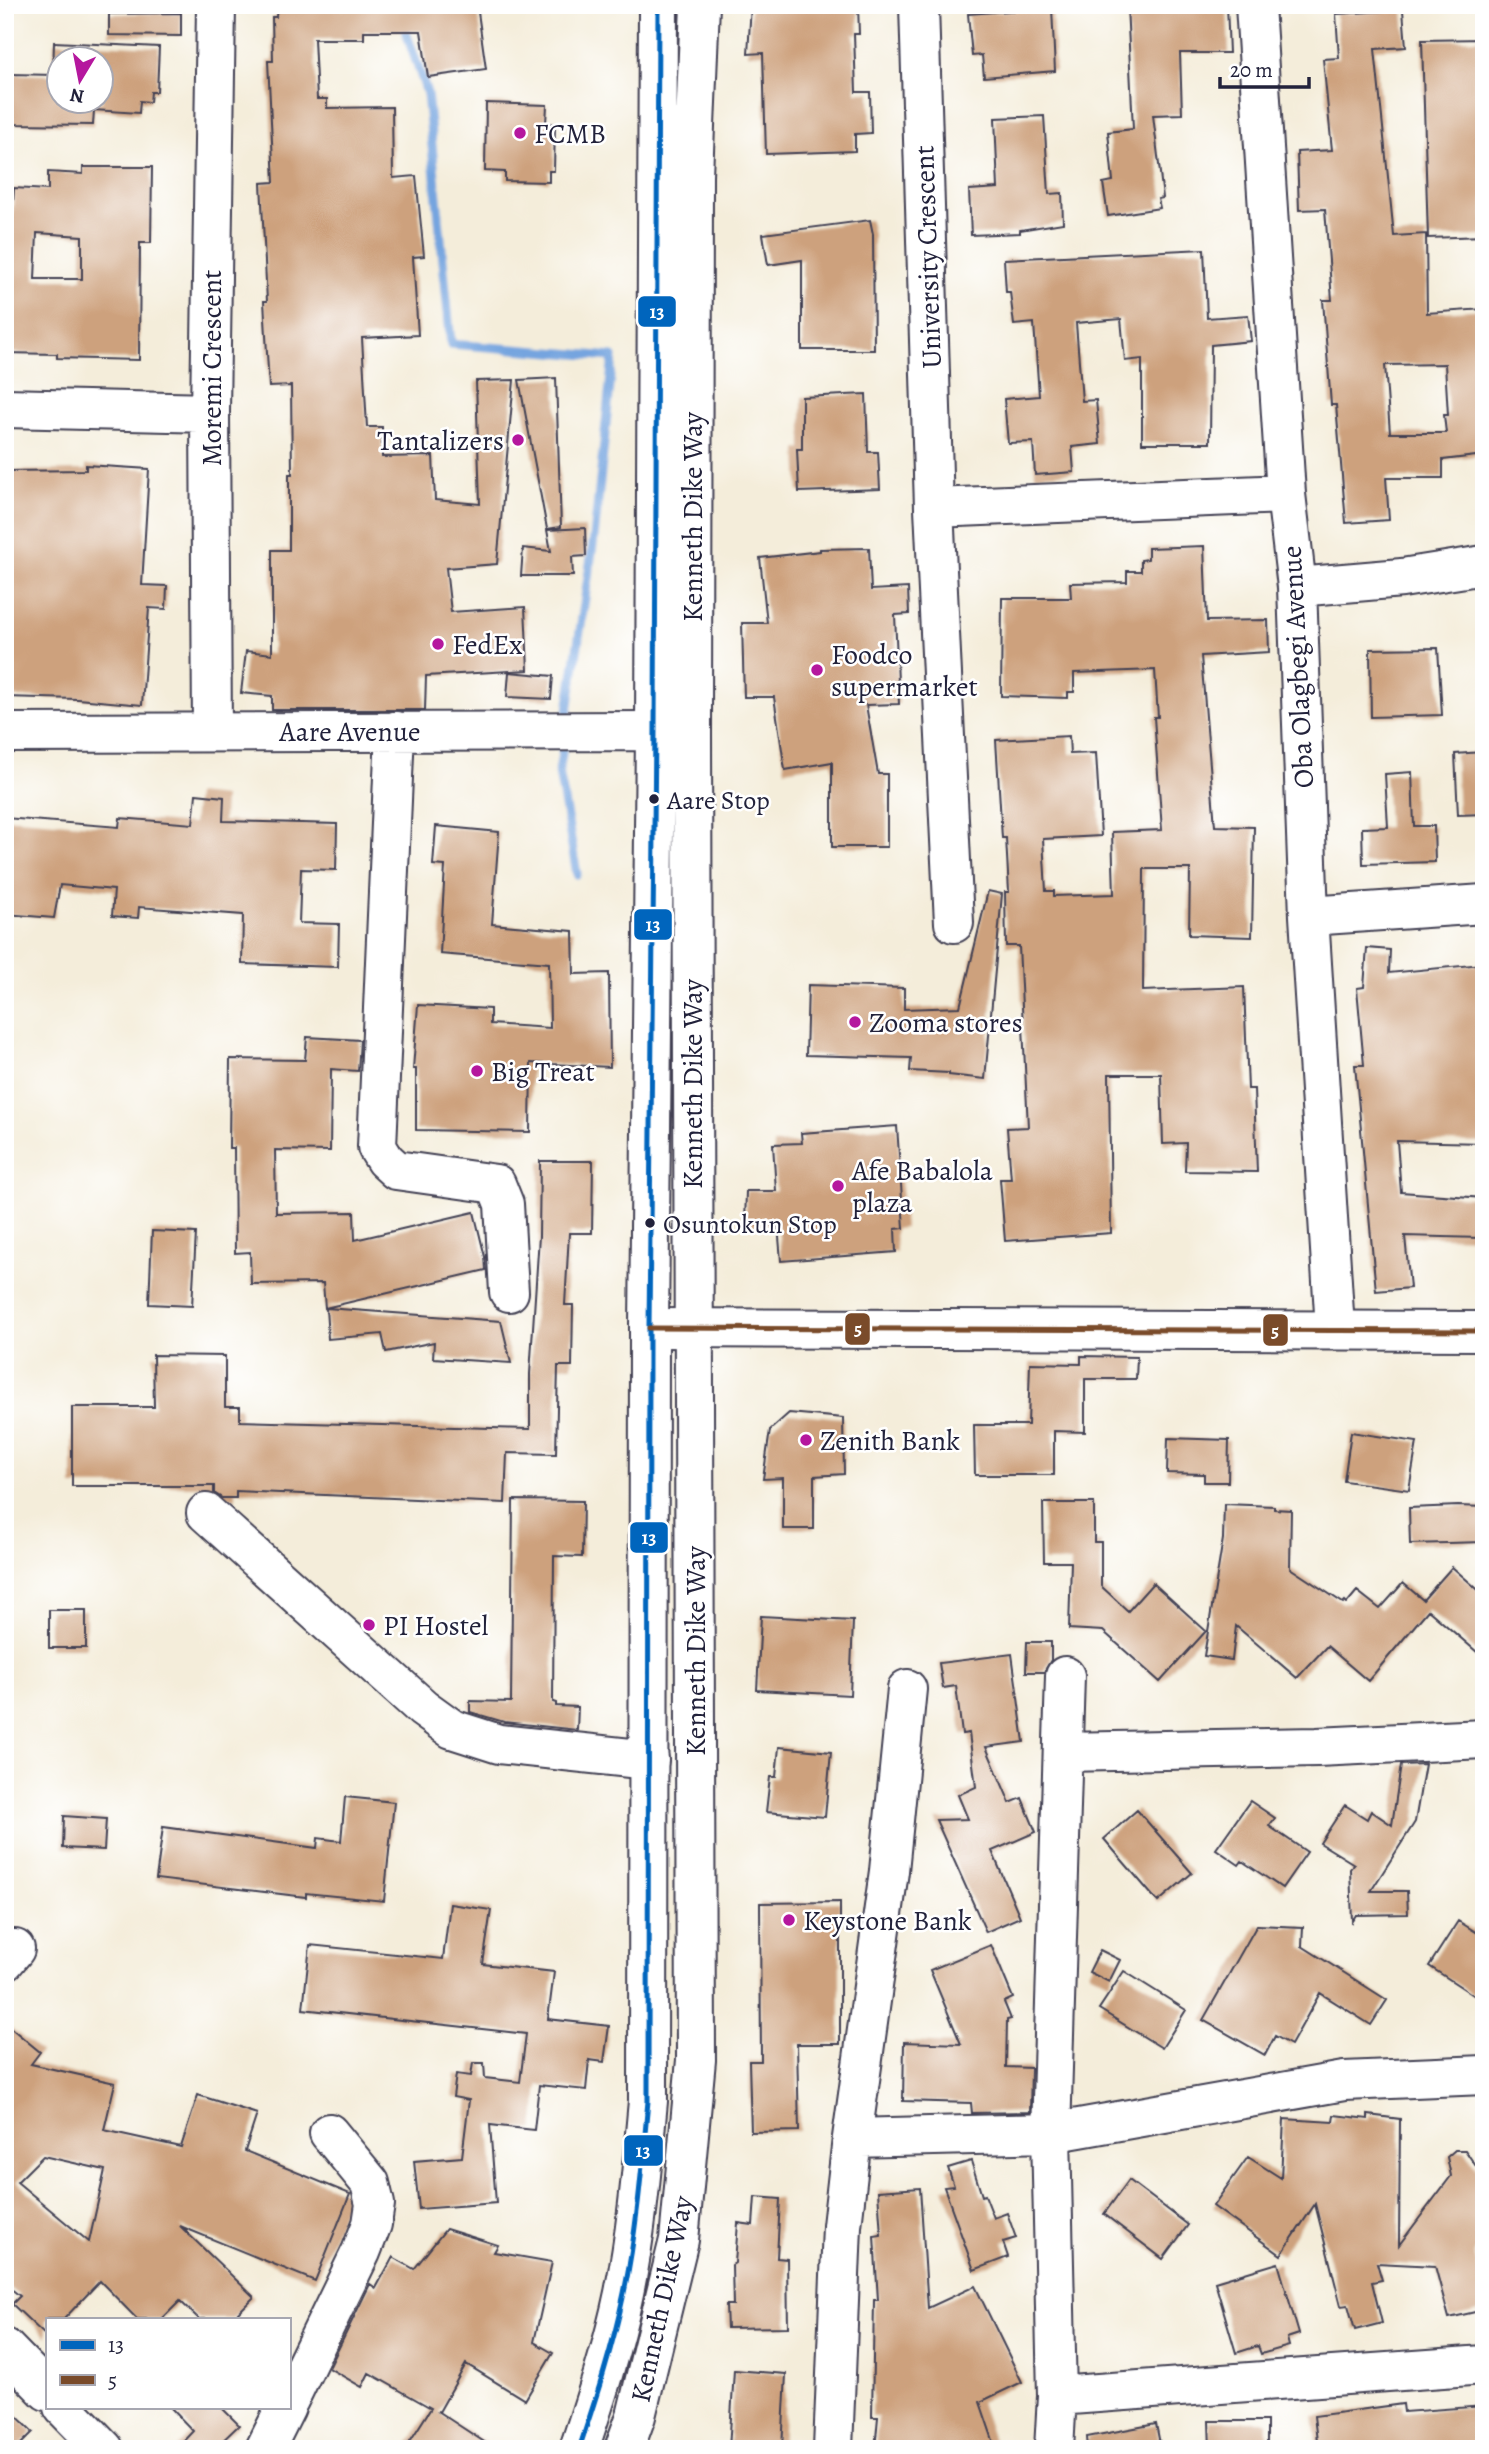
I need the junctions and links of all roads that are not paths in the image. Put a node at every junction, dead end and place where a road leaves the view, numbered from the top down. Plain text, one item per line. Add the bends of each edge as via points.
1 (216, 5) edge
2 (658, 5) edge
3 (700, 5) edge
4 (919, 5) edge
5 (1255, 5) edge
6 (5, 408) edge
7 (210, 413) junction
8 (1286, 494) junction
9 (934, 508) junction
10 (1484, 565) edge
11 (1297, 587) junction
12 (212, 731) junction
13 (396, 731) junction
14 (655, 731) junction
15 (5, 733) edge
16 (692, 744) junction
17 (1484, 904) edge
18 (1309, 916) junction
19 (954, 923) dead end
20 (509, 1292) dead end
21 (649, 1328) junction
22 (1335, 1329) junction
23 (692, 1330) junction
24 (1484, 1331) edge
25 (206, 1513) dead end
26 (1065, 1676) dead end
27 (907, 1689) dead end
28 (1484, 1739) edge
29 (1063, 1752) junction
30 (649, 1765) junction
31 (696, 1772) junction
32 (1484, 2075) edge
33 (329, 2133) dead end
34 (1051, 2133) junction
35 (852, 2138) junction
36 (5, 2348) edge
37 (1484, 2365) edge
38 (46, 2390) edge
39 (1057, 2396) junction
40 (290, 2398) edge
41 (64, 2408) edge
42 (286, 2408) edge
43 (104, 2449) edge
44 (265, 2449) edge
45 (579, 2449) edge
46 (624, 2449) edge
47 (833, 2449) edge
48 (1055, 2449) edge

1 - 7 main road, Moremi Crescent
2 - 14 main road, Kenneth Dike Way
3 - 16 main road, Kenneth Dike Way via 693,189
4 - 9 main road, University Crescent
5 - 8 main road, Oba Olagbegi Avenue
6 - 7 main road
7 - 12 main road, Moremi Crescent
8 - 9 main road
8 - 11 main road, Oba Olagbegi Avenue
9 - 19 main road, University Crescent
10 - 11 main road
11 - 18 main road, Oba Olagbegi Avenue
12 - 13 main road, Aare Avenue
12 - 15 main road, Aare Avenue
13 - 14 main road, Aare Avenue
13 - 20 main road via 377,1147 396,1170 496,1184 504,1204
14 - 16 main road, Aare Avenue
14 - 21 main road, Kenneth Dike Way
16 - 23 main road, Kenneth Dike Way
17 - 18 main road
18 - 22 main road, Oba Olagbegi Avenue
21 - 23 main road
21 - 30 main road, Kenneth Dike Way
22 - 23 main road
22 - 24 main road
23 - 31 main road, Kenneth Dike Way
25 - 30 main road via 452,1729 499,1744
26 - 29 main road
27 - 35 main road via 889,1871
28 - 29 main road
29 - 34 main road
30 - 31 main road
30 - 45 main road, Kenneth Dike Way via 648,2101 640,2200 624,2294
31 - 46 main road, Kenneth Dike Way via 696,2060 685,2193 666,2301
32 - 34 main road via 1344,2081
33 - 40 main road via 370,2183 375,2204 361,2252
34 - 35 main road
34 - 39 main road
35 - 47 main road via 842,2226
36 - 38 main road
37 - 39 main road
39 - 48 main road
41 - 43 main road
42 - 44 main road

